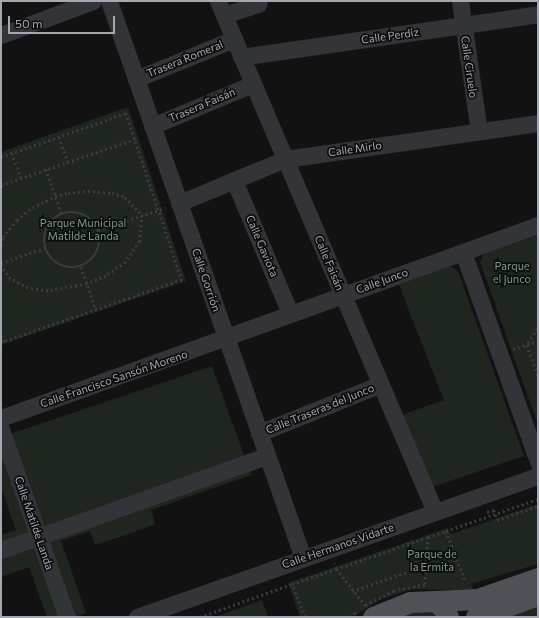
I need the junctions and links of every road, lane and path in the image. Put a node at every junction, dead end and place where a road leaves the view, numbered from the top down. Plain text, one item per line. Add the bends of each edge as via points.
1 (93, 1) edge
2 (109, 1) edge
3 (258, 1) edge
4 (460, 1) edge
5 (221, 8) edge
6 (538, 14) edge
7 (463, 25) junction
8 (1, 35) edge
9 (234, 39) junction
10 (242, 57) junction
11 (136, 79) junction
12 (253, 84) junction
13 (538, 123) edge
14 (152, 126) junction
15 (479, 132) junction
16 (59, 137) junction
17 (135, 139) junction
18 (12, 153) junction
19 (1, 157) edge
20 (285, 159) junction
21 (68, 162) junction
22 (46, 169) junction
23 (21, 178) junction
24 (234, 180) junction
25 (1, 184) edge
26 (55, 196) junction
27 (179, 203) junction
28 (158, 210) junction
29 (62, 214) junction
30 (142, 215) junction
31 (538, 225) edge
32 (98, 230) junction
33 (1, 245) edge
34 (45, 248) junction
35 (463, 252) junction
36 (1, 264) edge
37 (81, 266) junction
38 (87, 284) junction
39 (343, 295) junction
40 (96, 309) junction
41 (290, 313) junction
42 (538, 329) edge
43 (1, 334) edge
44 (226, 337) junction
45 (538, 341) edge
46 (527, 345) junction
47 (500, 354) junction
48 (538, 374) edge
49 (381, 384) junction
50 (1, 420) edge
51 (259, 433) junction
52 (267, 456) junction
53 (538, 462) edge
54 (538, 476) edge
55 (538, 499) edge
56 (538, 506) edge
57 (435, 512) junction
58 (495, 514) junction
59 (446, 531) junction
60 (39, 536) junction
61 (428, 537) junction
62 (1, 550) edge
63 (303, 558) junction
64 (336, 558) dead end
65 (347, 560) dead end
66 (427, 565) junction
67 (336, 569) junction
68 (538, 578) edge
69 (292, 584) junction
70 (468, 588) dead end
71 (352, 591) junction
72 (538, 595) edge
73 (435, 597) edge
74 (67, 617) edge
75 (137, 617) edge
76 (200, 617) edge
77 (304, 617) edge
78 (373, 617) edge
79 (476, 617) edge

1 - 8 street
2 - 11 street, Calle Gorrión
3 - 5 street, Calle Faisán via 258,4
4 - 7 street, Calle Ciruelo
5 - 9 street, Calle Faisán
6 - 7 street, Calle Perdiz
7 - 10 street, Calle Perdiz
7 - 15 street, Calle Ciruelo
9 - 10 street, Calle Faisán
9 - 11 street, Trasera Romeral
10 - 12 street, Calle Faisán
11 - 14 street, Calle Gorrión
12 - 14 street, Trasera Faisán
12 - 20 street, Calle Faisán
13 - 15 street, Calle Mirlo
14 - 27 street, Calle Gorrión
15 - 20 street, Calle Mirlo
16 - 17 path via 126,113
16 - 18 path
16 - 21 path
17 - 21 path
17 - 28 path
18 - 19 path
18 - 23 path
20 - 24 street, Calle Mirlo
20 - 39 street, Calle Faisán
21 - 22 path
22 - 23 path
22 - 26 path
23 - 25 path
24 - 27 street, Calle Mirlo
24 - 41 street, Calle Gaviota
26 - 29 path
26 - 30 path via 88,190 112,193 125,197
26 - 33 path via 17,220 3,237
27 - 28 path
27 - 44 street, Calle Gorrión
28 - 30 path
28 - 40 path via 182,280
29 - 32 path via 81,214 89,218
29 - 34 path via 49,224 45,232
30 - 32 path
30 - 38 path via 140,241 126,262 106,276
31 - 35 street, Calle Junco
32 - 37 path via 98,252 93,259
34 - 36 path
34 - 37 path via 58,264 67,268
35 - 39 street, Calle Junco
35 - 47 street
36 - 38 path via 10,279 28,288 48,291
37 - 38 path
38 - 40 path
39 - 41 street, Calle Junco
39 - 49 street, Calle Faisán
40 - 43 path via 3,342
41 - 44 street, Calle Junco
42 - 46 path
44 - 50 street, Calle Francisco Sansón Moreno via 203,348
44 - 51 street, Calle Gorrión
45 - 46 path
46 - 47 path
46 - 48 path
47 - 53 street
49 - 51 street, Calle Traseras del Junco
49 - 57 street, Calle Faisán
50 - 60 street, Calle Matilde Landa
51 - 52 street, Calle Gorrión
52 - 60 street
52 - 63 street, Calle Gorrión
54 - 57 street, Calle Hermanos Vidarte
55 - 58 path
56 - 58 path via 497,520
57 - 63 street, Calle Hermanos Vidarte
58 - 59 path
58 - 65 path via 494,510
59 - 61 path
59 - 70 path
60 - 62 street
60 - 74 street, Calle Matilde Landa
61 - 66 path
61 - 67 path
63 - 75 street, Calle Hermanos Vidarte
64 - 67 path via 332,560
66 - 71 path
66 - 73 path
67 - 69 path
67 - 71 path
68 - 73 main road via 478,599
69 - 76 path
69 - 77 path
71 - 73 path via 365,606 394,590
72 - 79 main road
73 - 78 main road via 410,602

